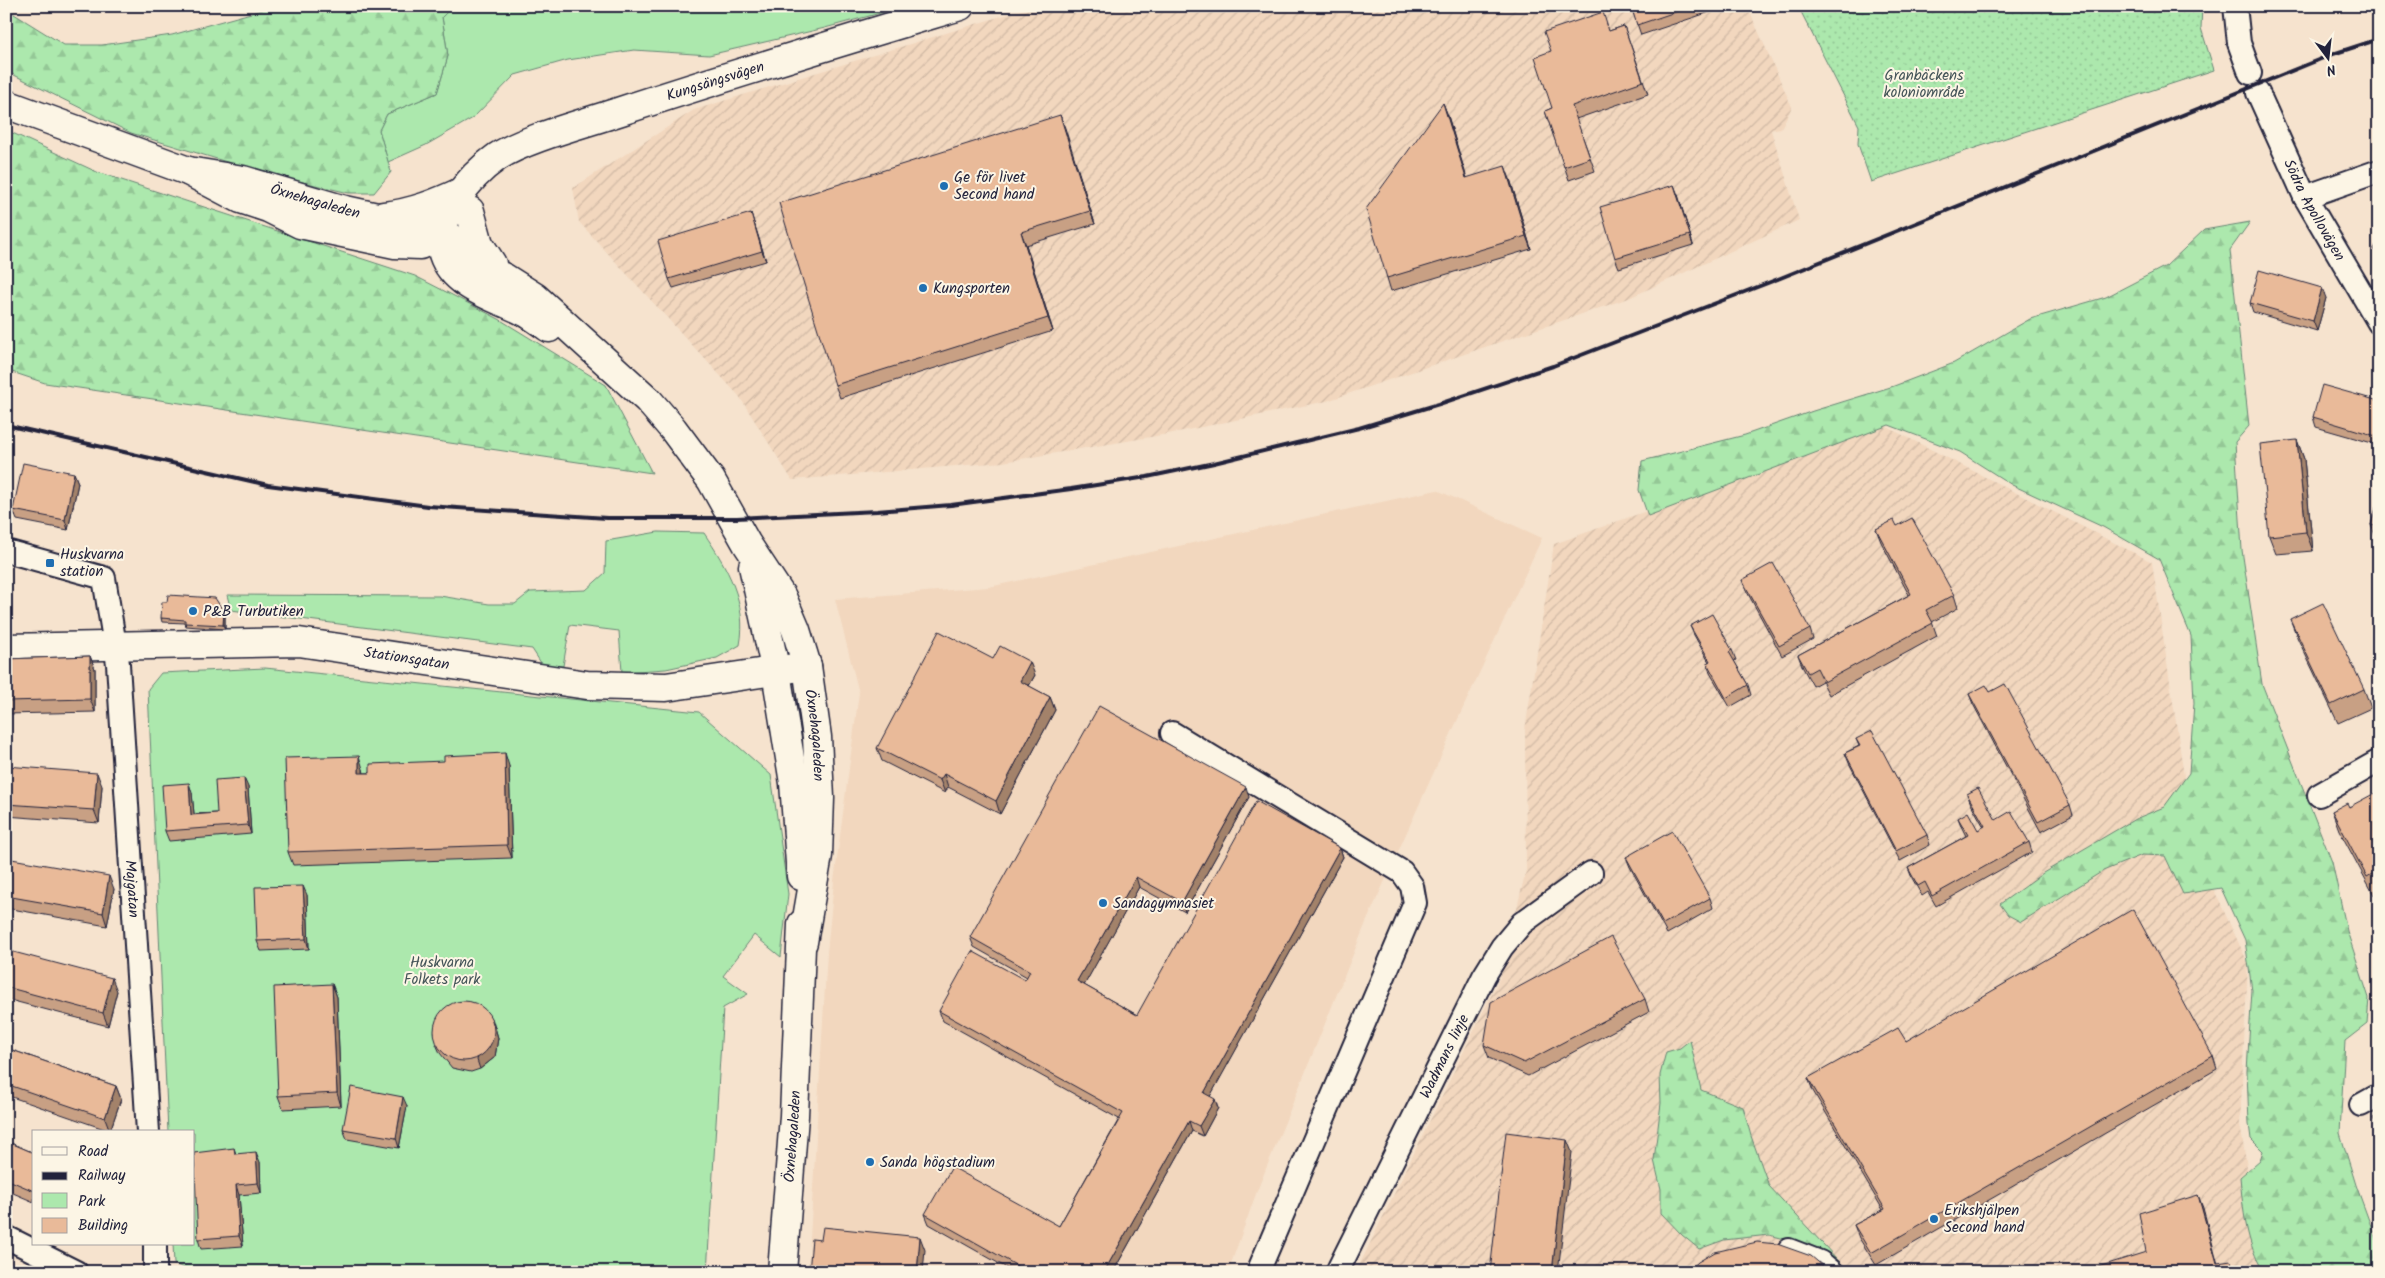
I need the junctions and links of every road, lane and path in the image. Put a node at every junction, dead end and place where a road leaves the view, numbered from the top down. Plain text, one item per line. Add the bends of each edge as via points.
1 (960, 6) edge
2 (2235, 6) edge
3 (2250, 73) dead end
4 (2258, 93) dead end
5 (6, 104) edge
6 (2379, 171) edge
7 (471, 192) junction
8 (2305, 197) junction
9 (375, 228) junction
10 (442, 236) junction
11 (450, 268) junction
12 (505, 278) junction
13 (2379, 323) edge
14 (626, 378) junction
15 (747, 544) junction
16 (6, 551) edge
17 (116, 646) junction
18 (6, 648) edge
19 (807, 666) junction
20 (776, 672) junction
21 (1172, 733) dead end
22 (2379, 762) edge
23 (2319, 795) dead end
24 (1591, 873) dead end
25 (803, 942) junction
26 (148, 1130) edge
27 (6, 1237) edge
28 (155, 1246) edge
29 (1769, 1248) edge
30 (76, 1272) edge
31 (155, 1272) edge
32 (782, 1272) edge
33 (1258, 1272) edge
34 (1337, 1272) edge
35 (1832, 1272) edge

1 - 7 street, Kungsängsvägen via 660,98 510,150 490,163
2 - 3 street via 2239,44
4 - 8 street, Södra Apollovägen
5 - 9 street, Öxnehagaleden via 188,171 243,180 345,210
6 - 8 street
7 - 9 street, Kungsängsvägen
7 - 10 street, Kungsängsvägen via 456,227
7 - 12 street via 479,244 490,263
8 - 13 street, Södra Apollovägen
9 - 10 street, Öxnehagaleden
9 - 11 street, Öxnehagaleden via 423,263
10 - 11 street, Öxnehagaleden via 443,254
10 - 12 street, Öxnehagaleden via 452,238 465,248 478,265
11 - 14 street, Öxnehagaleden via 466,284 528,314
12 - 14 street, Öxnehagaleden via 535,297
14 - 15 street, Öxnehagaleden via 660,414 711,480
15 - 19 street, Öxnehagaleden via 782,597
15 - 20 street, Öxnehagaleden
16 - 17 street, Majgatan via 104,578
17 - 18 street, Stationsgatan
17 - 20 street, Stationsgatan via 299,642 587,685 632,688 666,687
17 - 26 street, Majgatan
19 - 20 street, Stationsgatan
19 - 25 street, Öxnehagaleden via 817,737 820,798 818,855
20 - 25 street, Öxnehagaleden via 794,783 801,855
21 - 33 street via 1402,872 1412,886 1415,903
22 - 23 street
24 - 34 street, Wadmans linje via 1522,923 1502,947 1484,976
25 - 32 street, Öxnehagaleden
27 - 30 street
28 - 31 street
29 - 35 street via 1793,1251 1820,1262

